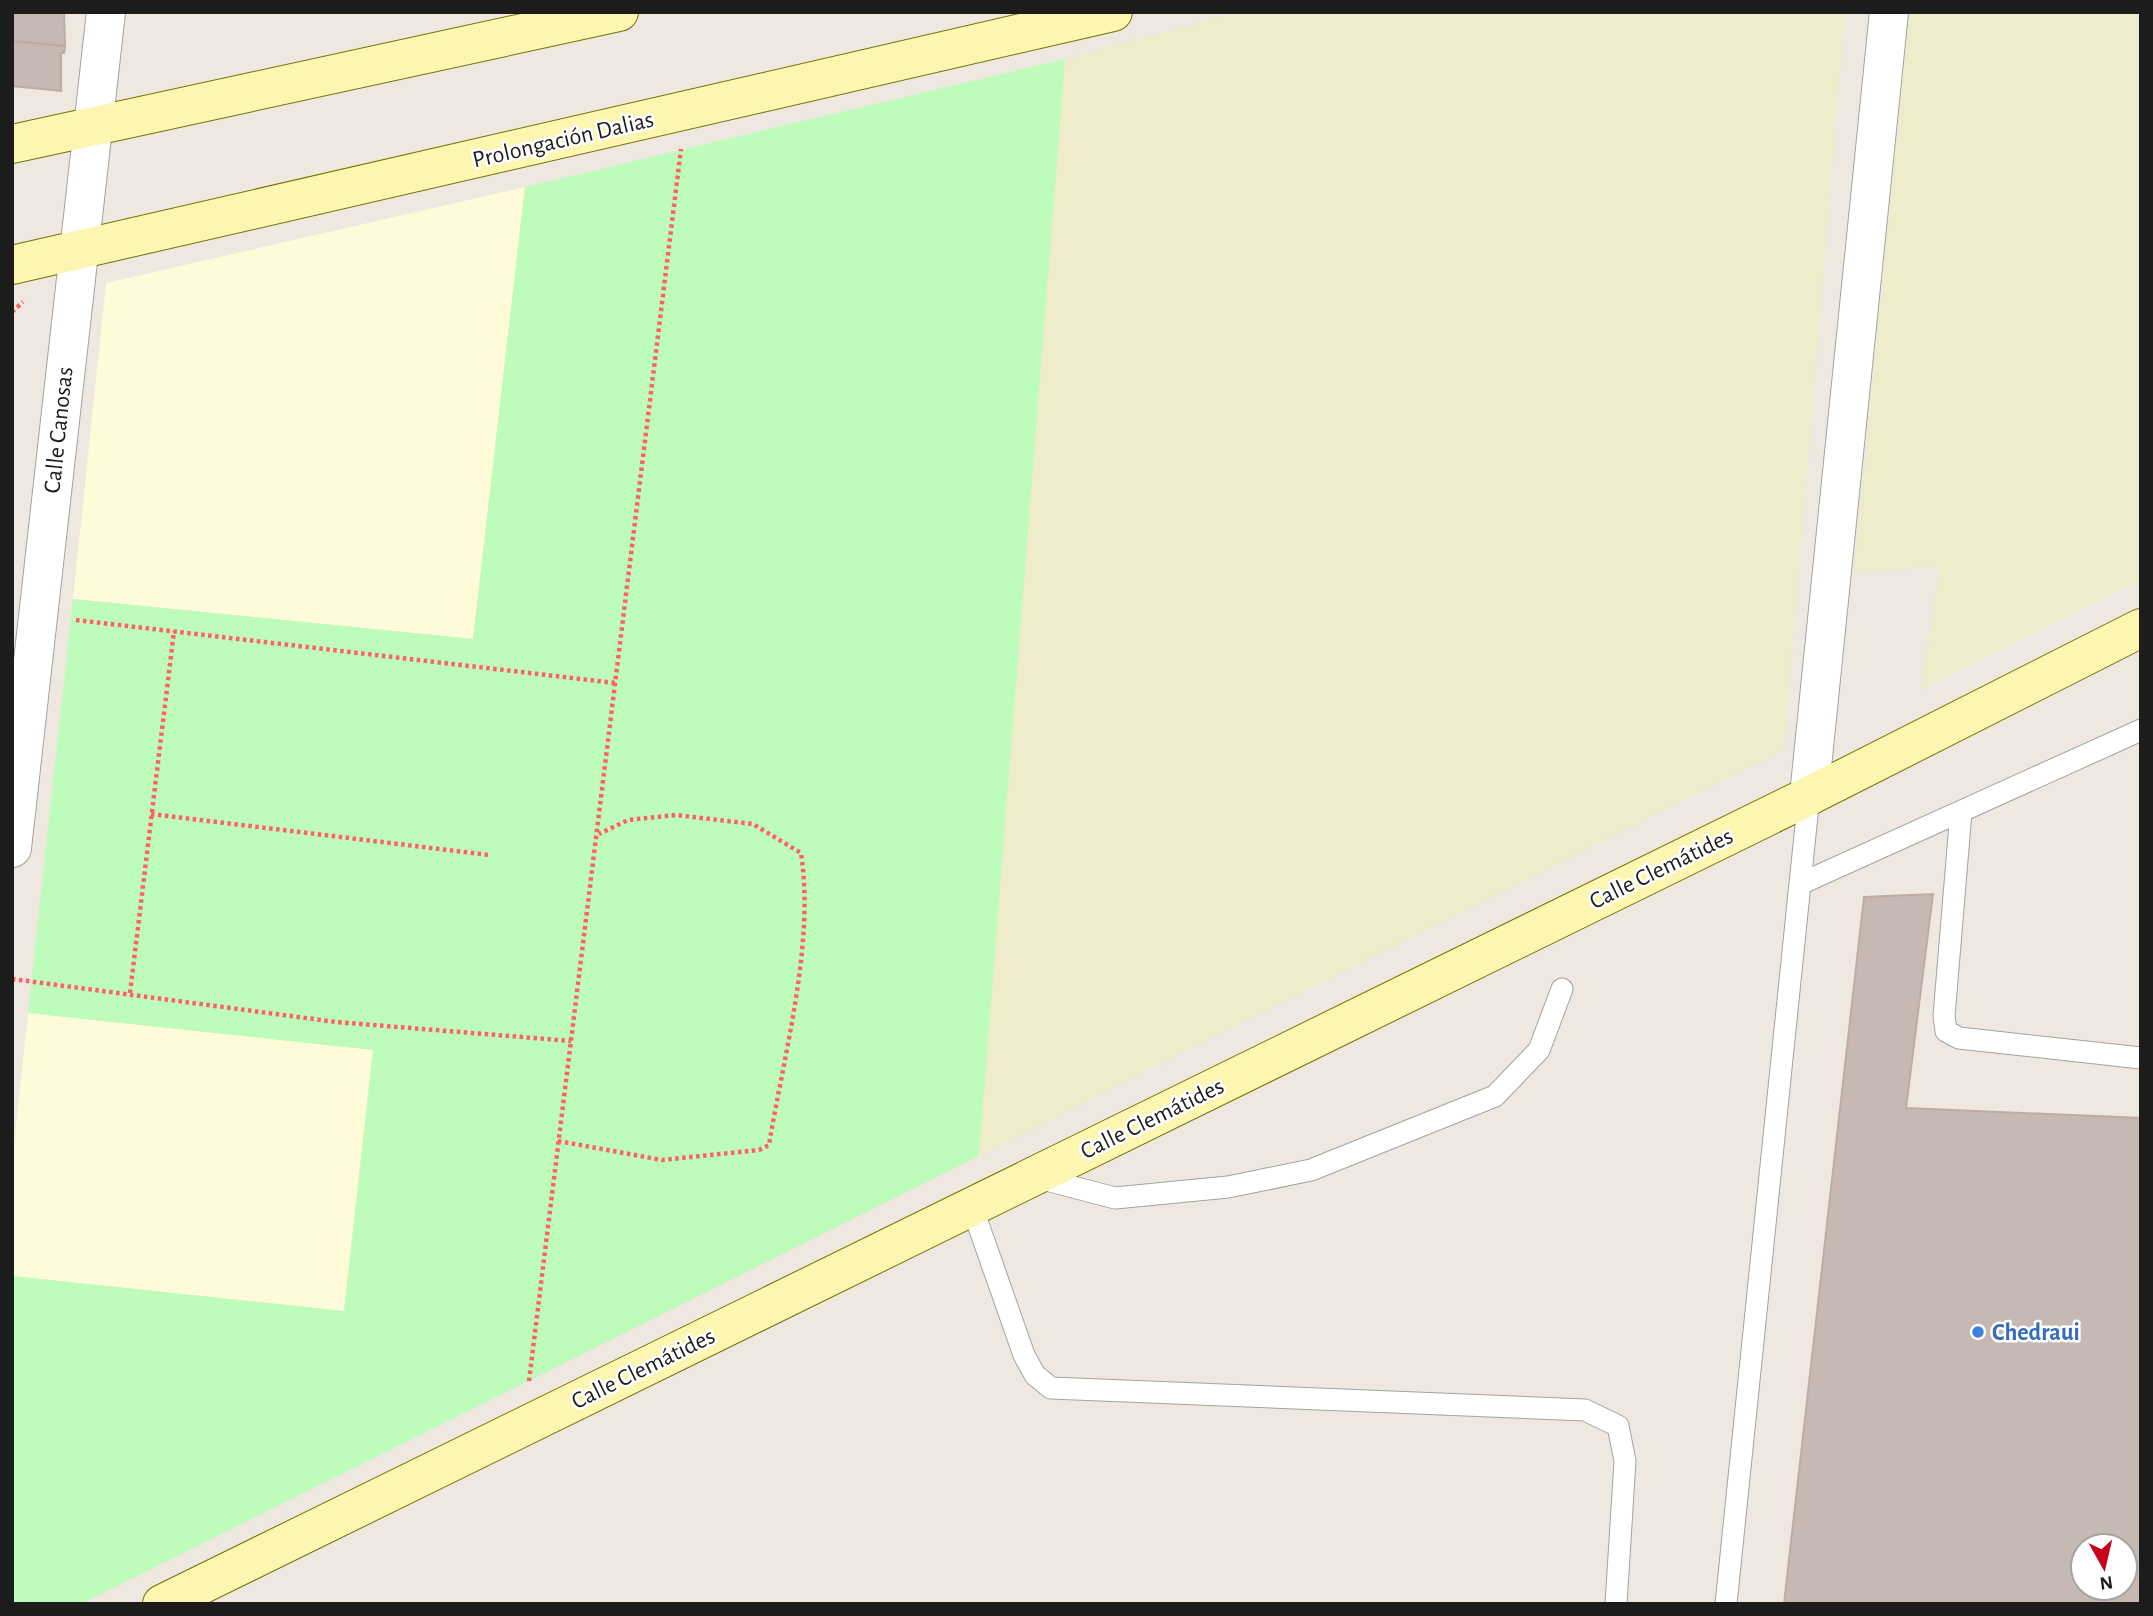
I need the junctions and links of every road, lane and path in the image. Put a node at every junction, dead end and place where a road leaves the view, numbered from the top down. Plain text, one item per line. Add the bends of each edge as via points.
1 (106, 12) edge
2 (619, 12) edge
3 (1113, 12) edge
4 (1889, 12) edge
5 (685, 110) junction
6 (91, 127) junction
7 (12, 144) edge
8 (77, 250) junction
9 (12, 265) edge
10 (37, 616) junction
11 (2141, 628) edge
12 (174, 631) junction
13 (615, 683) junction
14 (20, 706) edge
15 (2141, 730) edge
16 (1809, 796) junction
17 (1961, 812) junction
18 (151, 814) junction
19 (598, 834) junction
20 (12, 848) edge
21 (489, 855) dead end
22 (1800, 884) junction
23 (12, 979) edge
24 (1562, 989) dead end
25 (130, 993) junction
26 (571, 1041) junction
27 (2141, 1058) edge
28 (558, 1142) junction
29 (1033, 1177) junction
30 (972, 1207) junction
31 (525, 1426) junction
32 (162, 1604) edge
33 (1616, 1604) edge
34 (1726, 1604) edge

1 - 6 street, Calle Canosas
2 - 6 main road
3 - 5 main road, Prolongación Dalias
4 - 16 street
5 - 8 main road, Prolongación Dalias
5 - 13 path
6 - 7 main road
6 - 8 street, Calle Canosas
8 - 9 main road, Prolongación Dalias
8 - 10 street, Calle Canosas
10 - 12 path
10 - 14 street, Calle Canosas
11 - 16 main road, Calle Clemátides
12 - 13 path
12 - 18 path
13 - 19 path
14 - 20 street, Calle Canosas
15 - 17 lane
16 - 22 lane
16 - 29 main road, Calle Clemátides
17 - 22 lane
17 - 27 lane via 1946,1031 1959,1038
18 - 21 path
18 - 25 path
19 - 26 path
19 - 28 path via 628,820 676,815 753,824 801,852 806,889 801,954 769,1145 759,1150 663,1160
22 - 34 lane
23 - 25 path
24 - 29 lane via 1539,1050 1495,1096 1311,1170 1228,1187 1115,1198
25 - 26 path via 336,1022
26 - 28 path
28 - 31 path
29 - 30 main road, Calle Clemátides
30 - 31 main road, Calle Clemátides
30 - 33 lane via 1024,1355 1035,1376 1051,1388 1585,1410 1618,1426 1625,1461
31 - 32 main road, Calle Clemátides

